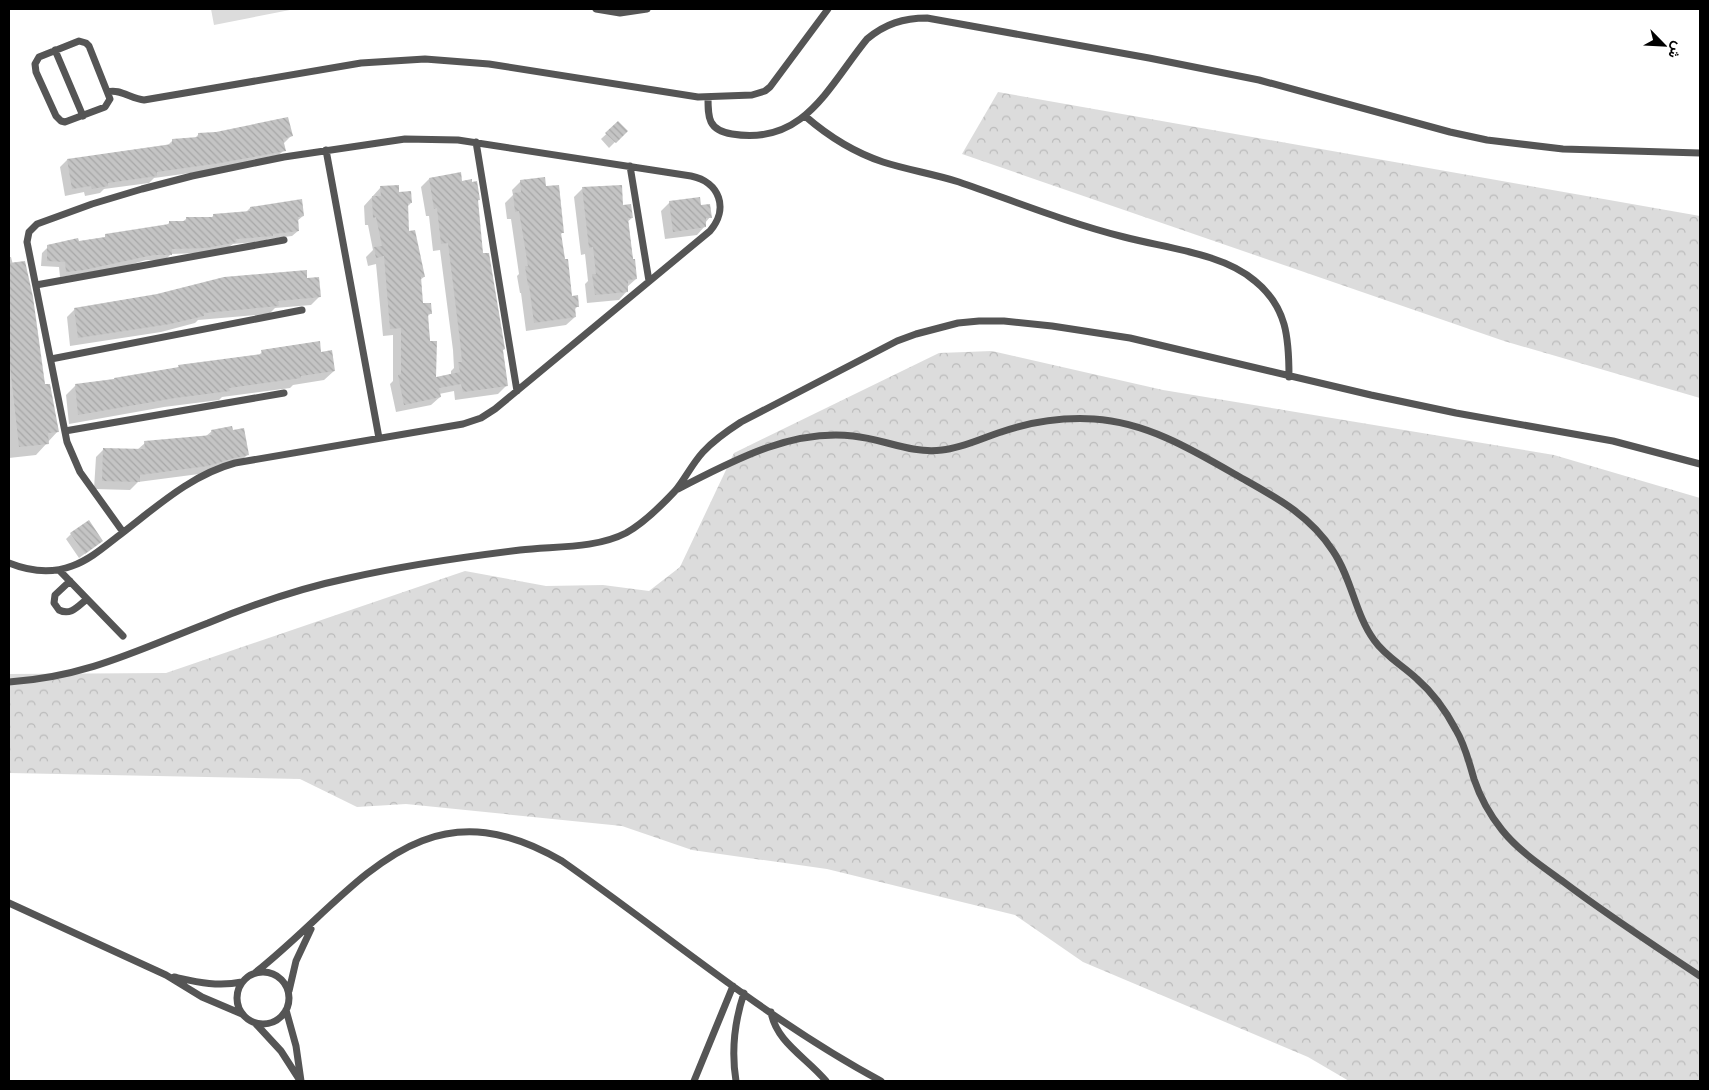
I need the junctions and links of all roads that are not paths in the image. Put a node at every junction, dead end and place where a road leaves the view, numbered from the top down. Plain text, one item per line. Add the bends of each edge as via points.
1 (596, 9) edge
2 (647, 9) edge
3 (828, 9) edge
4 (55, 50) junction
5 (108, 92) junction
6 (708, 98) junction
7 (83, 116) junction
8 (805, 116) junction
9 (476, 142) junction
10 (326, 150) junction
11 (1700, 153) edge
12 (630, 166) junction
13 (284, 240) dead end
14 (649, 281) junction
15 (36, 285) junction
16 (302, 310) dead end
17 (50, 359) junction
18 (1289, 376) junction
19 (517, 391) junction
20 (284, 393) dead end
21 (64, 431) junction
22 (379, 438) junction
23 (1700, 464) edge
24 (675, 490) junction
25 (123, 532) junction
26 (9, 564) edge
27 (59, 570) junction
28 (70, 581) junction
29 (87, 599) junction
30 (123, 636) dead end
31 (9, 682) edge
32 (9, 903) edge
33 (318, 918) junction
34 (256, 972) junction
35 (166, 975) junction
36 (1700, 976) edge
37 (242, 982) junction
38 (733, 986) junction
39 (289, 993) junction
40 (744, 993) junction
41 (286, 1010) junction
42 (771, 1012) junction
43 (242, 1014) junction
44 (256, 1024) junction
45 (301, 1081) edge
46 (694, 1081) edge
47 (736, 1081) edge
48 (826, 1081) edge
49 (881, 1081) edge

1 - 2 lane via 620,13
3 - 6 lane via 765,91
4 - 5 lane via 79,40 86,43
4 - 7 lane
4 - 7 lane via 36,60 36,72 58,119 69,122
5 - 6 lane via 117,91 144,100 361,63 425,59 490,64
5 - 7 lane via 108,105
6 - 8 lane via 710,122 726,133 745,136 769,134 793,125
8 - 11 lane via 866,38 895,22 921,18 1259,80 1487,140 1581,150
8 - 18 lane via 834,139 884,162 955,181 1101,231 1234,266 1266,290 1280,311 1286,331
9 - 10 lane via 405,139
9 - 12 lane
9 - 19 lane
10 - 15 lane via 192,176 92,204 37,224 29,232 27,242
10 - 22 lane
12 - 14 lane
12 - 14 lane via 699,177 711,185 719,198 718,219 710,231
13 - 15 lane
14 - 19 lane
15 - 17 lane
16 - 17 lane
17 - 21 lane
18 - 23 lane via 1447,411 1613,441
18 - 24 lane via 1172,347 1091,332 1004,321 958,323 930,329 897,342 741,422 703,452
19 - 22 lane via 472,422
20 - 21 lane
21 - 25 lane via 80,472
22 - 25 lane via 219,467 190,482
24 - 31 lane via 636,526 615,538 458,558 349,578 235,612 101,665 54,678
24 - 36 lane via 768,447 810,436 853,436 917,450 940,450 963,446 1019,426 1078,418 1118,423 1182,445 1290,506 1323,537 1344,569 1362,619 1376,643 1416,678 1448,715 1464,746 1486,806 1514,844 1584,898
25 - 27 lane via 83,562
26 - 27 lane via 34,570
27 - 28 lane
28 - 29 lane
28 - 29 lane via 55,595 54,604 58,610 70,612
29 - 30 lane
32 - 35 lane
33 - 34 lane
33 - 38 lane via 364,876 406,848 442,834 501,835 532,844 562,861
33 - 39 lane via 296,961
34 - 37 lane
34 - 39 lane via 264,971 280,978
35 - 37 lane via 210,985
35 - 43 lane via 202,997
37 - 43 lane via 236,998
38 - 40 lane
38 - 46 lane
39 - 41 lane
40 - 42 lane
40 - 47 lane via 734,1028
41 - 44 lane via 273,1022
41 - 45 lane
42 - 48 lane via 780,1036
42 - 49 lane
43 - 44 lane
44 - 45 lane via 281,1051

